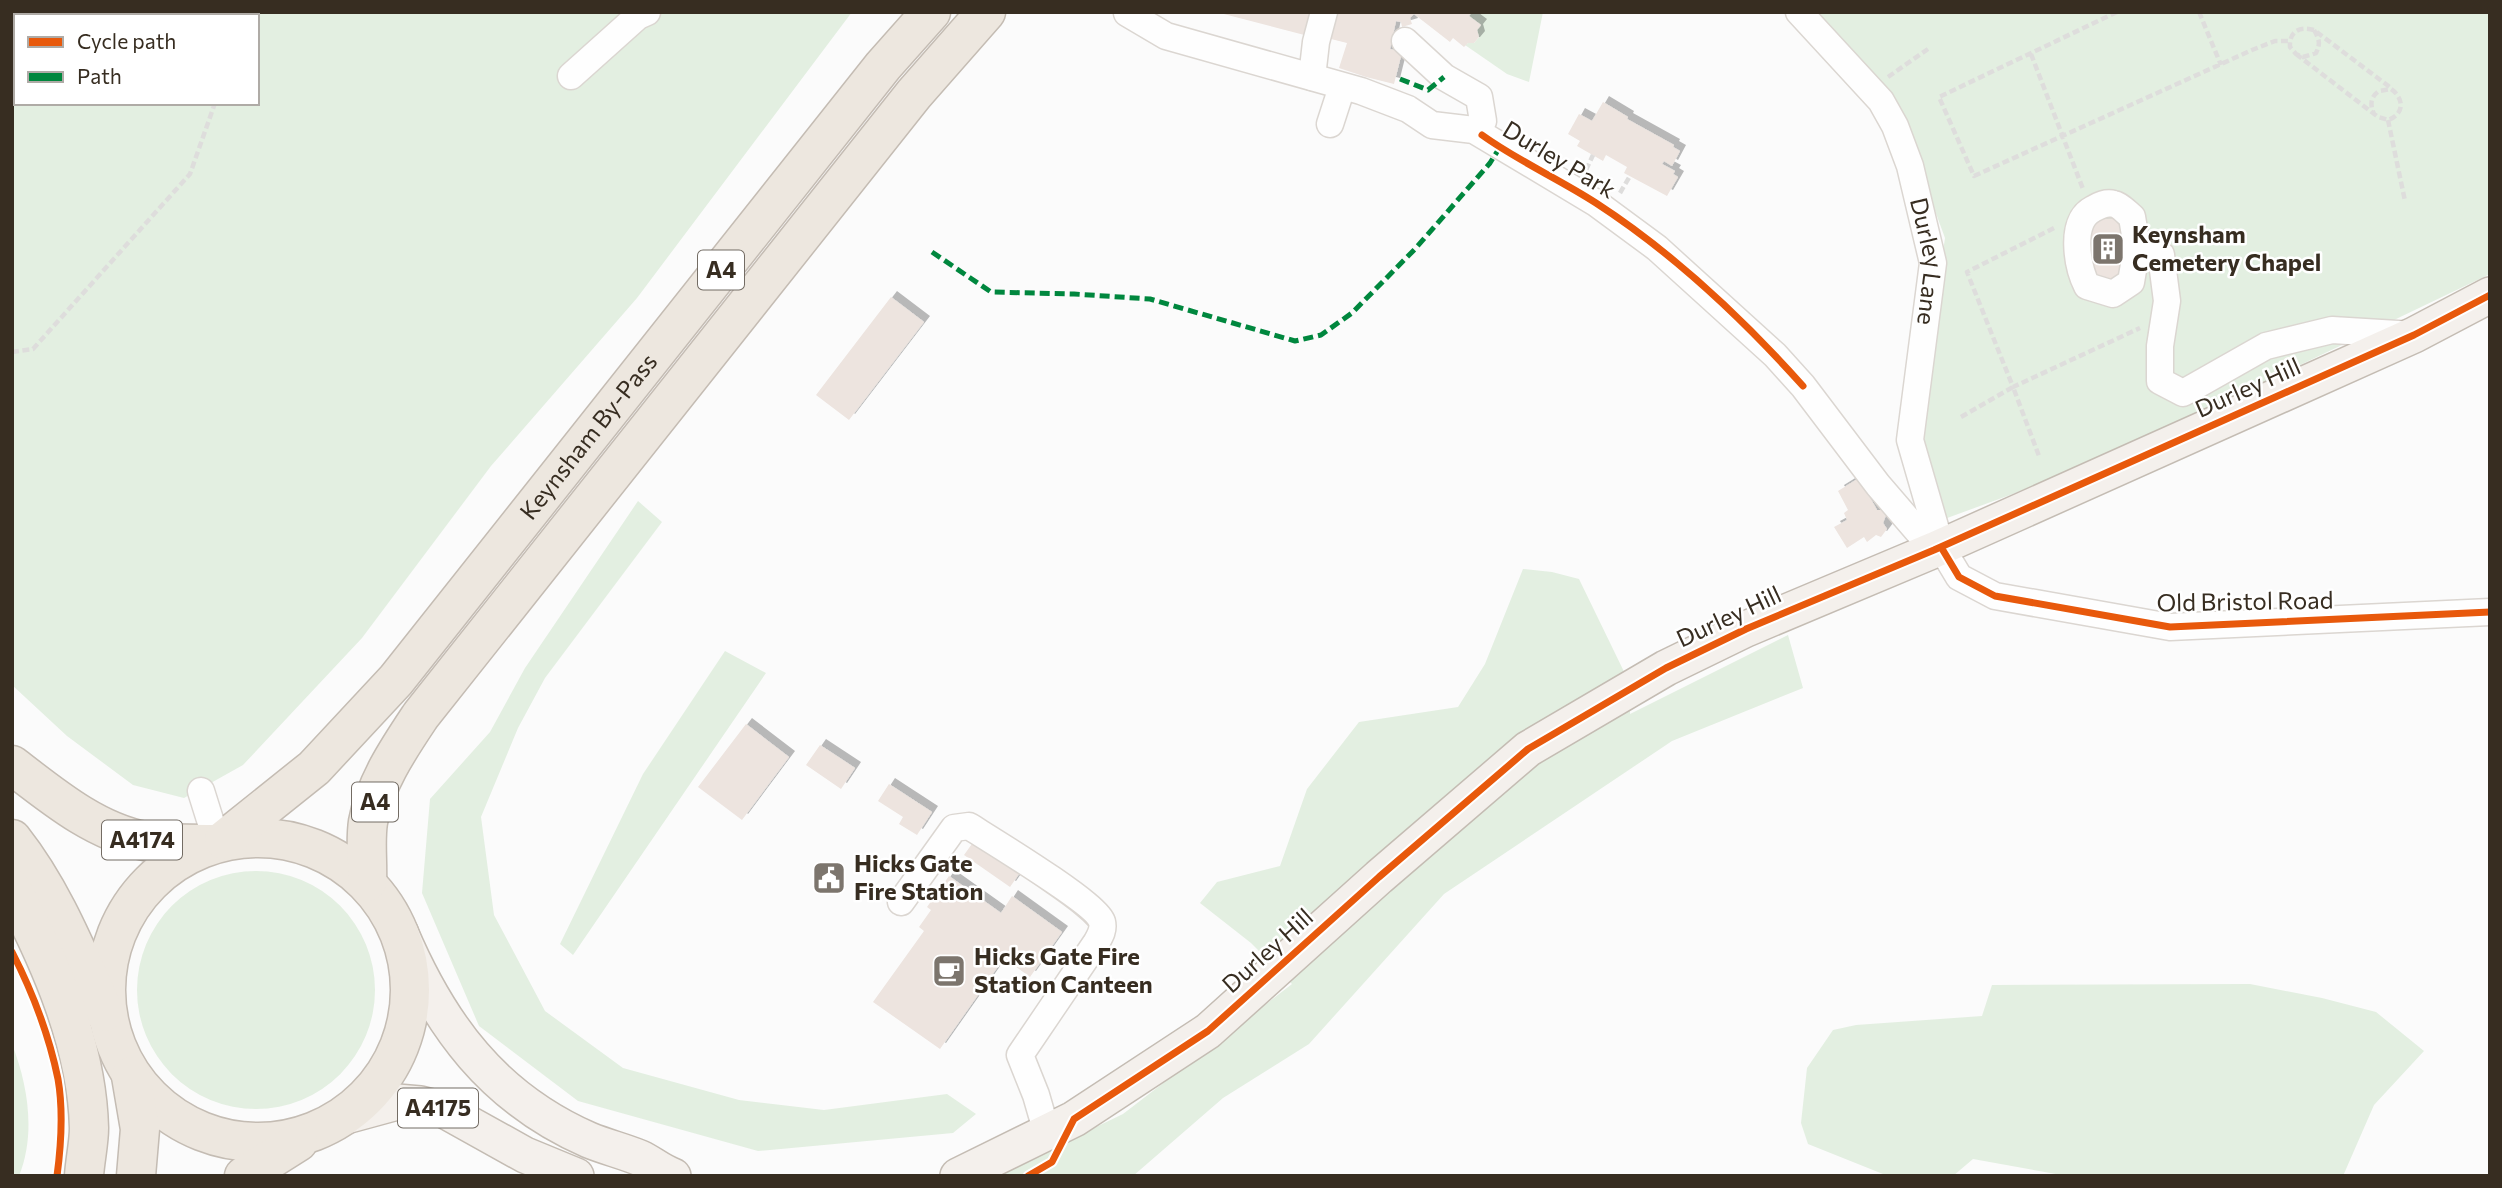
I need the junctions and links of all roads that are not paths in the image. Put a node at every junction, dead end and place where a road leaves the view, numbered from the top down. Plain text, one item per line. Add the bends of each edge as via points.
1 (647, 12) edge
2 (931, 12) edge
3 (986, 12) edge
4 (1324, 12) edge
5 (1799, 12) edge
6 (1128, 13) edge
7 (1405, 41) dead end
8 (571, 76) dead end
9 (1312, 77) junction
10 (1342, 87) junction
11 (1330, 124) dead end
12 (1478, 133) junction
13 (2137, 247) junction
14 (2490, 295) edge
15 (2414, 335) junction
16 (1937, 549) junction
17 (2490, 612) edge
18 (12, 765) edge
19 (201, 791) dead end
20 (12, 839) edge
21 (217, 842) junction
22 (368, 882) junction
23 (12, 889) edge
24 (901, 902) dead end
25 (400, 932) junction
26 (108, 1021) junction
27 (131, 1076) junction
28 (328, 1125) junction
29 (1060, 1126) junction
30 (84, 1176) edge
31 (136, 1176) edge
32 (244, 1176) edge
33 (576, 1176) edge
34 (673, 1176) edge
35 (958, 1176) edge

1 - 8 street
2 - 21 highway, Keynsham By-Pass / A4 via 883,66 396,680 314,768
3 - 22 highway, Keynsham By-Pass / A4 via 914,94 421,715 398,748 368,822
4 - 9 street
5 - 16 street, Durley Lane via 1881,101 1910,166 1933,263 1910,440
6 - 9 street via 1166,36
7 - 12 street via 1444,77 1479,97 1483,121
9 - 10 street
10 - 11 street
10 - 12 street via 1408,109 1432,125
12 - 16 street, Durley Park via 1596,203 1657,248 1776,355 1878,485
13 - 13 street via 2131,282 2113,294 2087,286 2079,269 2078,230 2089,211 2115,204 2132,217
13 - 15 street via 2161,255 2167,301 2160,381 2183,393 2266,346 2332,330
14 - 15 main road, Durley Hill
15 - 16 main road, Durley Hill
16 - 17 street, Old Bristol Road via 1959,577 1995,596 2170,627
16 - 29 main road, Durley Hill via 1678,662 1528,748 1208,1031
18 - 21 highway, A4174 via 78,814 120,834 145,841
19 - 21 street
20 - 26 highway via 54,902
21 - 22 highway via 277,837 307,844
21 - 26 highway via 181,859 135,902 121,924 111,953
22 - 25 highway
23 - 30 highway via 56,978 85,1078 89,1129
24 - 29 street via 954,828 969,826 1074,895 1102,920 1096,943 1020,1055 1036,1096
25 - 28 highway via 410,979 409,1012 398,1052 383,1078
25 - 34 main road, A4175 via 420,979 490,1075 546,1117
26 - 27 highway
27 - 28 highway via 170,1115 210,1135 259,1143 286,1140
27 - 31 highway via 140,1129
28 - 32 highway
28 - 33 main road, A4175 via 397,1102 420,1104 444,1110 525,1155
29 - 35 main road, Durley Hill

